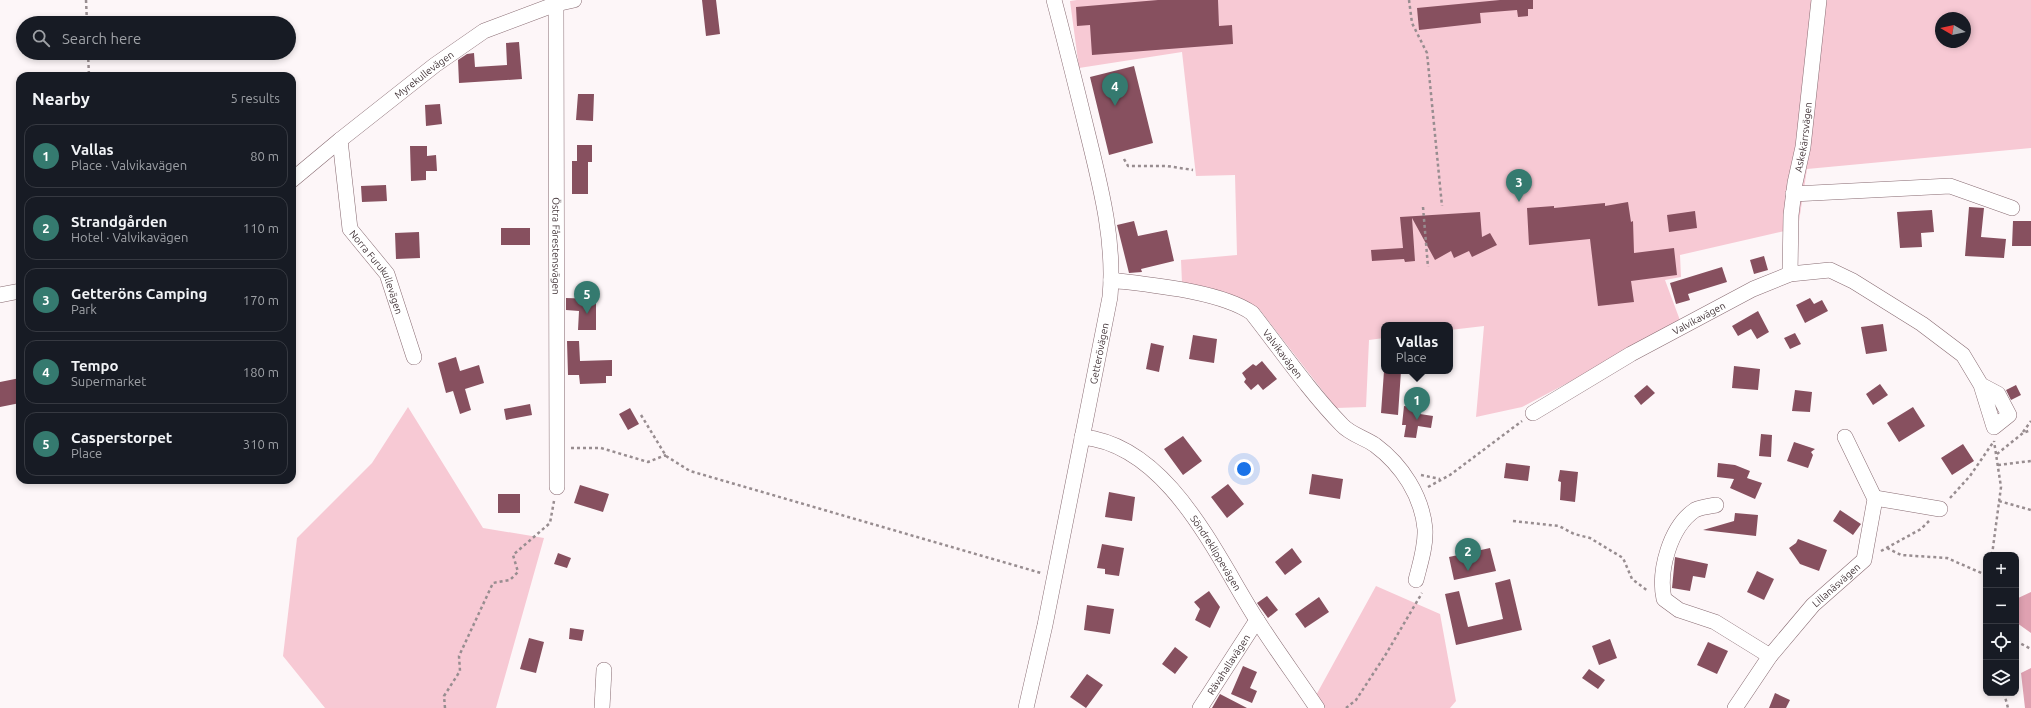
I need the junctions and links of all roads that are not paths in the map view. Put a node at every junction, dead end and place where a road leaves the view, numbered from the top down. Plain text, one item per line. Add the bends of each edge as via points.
1 (574, 0) edge
2 (1054, 0) edge
3 (1819, 0) edge
4 (556, 4) junction
5 (340, 140) junction
6 (296, 177) edge
7 (1793, 194) junction
8 (2012, 208) dead end
9 (1790, 274) junction
10 (1111, 280) junction
11 (16, 292) edge
12 (0, 295) edge
13 (414, 357) dead end
14 (1533, 413) road end
15 (1994, 427) road end
16 (1082, 437) junction
17 (1845, 437) dead end
18 (557, 488) road end
19 (1875, 498) junction
20 (1716, 505) dead end
21 (1940, 509) dead end
22 (1416, 580) road end
23 (1257, 620) junction
24 (1770, 656) junction
25 (604, 670) dead end
26 (602, 708) edge
27 (1026, 708) edge
28 (1200, 708) edge
29 (1316, 708) edge
30 (1735, 708) edge

1 - 4 street, Myrekullevägen
2 - 10 street, Getterövägen via 1096,165 1109,237
3 - 7 street, Askekärrsvägen via 1803,147
4 - 5 street, Myrekullevägen via 484,31
4 - 18 street, Östra Fårestensvägen
5 - 6 street, Myrekullevägen
5 - 13 street, Norra Furukullevägen via 350,228 387,274
7 - 8 street via 1950,186
7 - 9 street, Askekärrsvägen
9 - 14 street, Valvikavägen via 1753,289 1631,354
9 - 15 street, Valvikavägen via 1830,270 1853,281 1922,324 1963,355 1981,385
10 - 16 street, Getterövägen via 1110,297
10 - 22 street, Valvikavägen via 1216,297 1242,307 1252,314 1343,426 1375,445 1405,476 1416,495 1425,530 1424,547
11 - 12 street
16 - 23 street, Söndreklippevägen via 1099,439 1154,470 1201,526
16 - 27 street, Getterövägen
17 - 19 street
19 - 21 street
19 - 24 street, Lillanäsvägen via 1864,560 1813,605
20 - 24 street via 1696,510 1680,527 1666,555 1661,581 1663,597 1679,610 1715,622
23 - 28 street, Rävahallavägen
23 - 29 street, Söndreklippevägen
24 - 30 street, Lillanäsvägen
25 - 26 street

